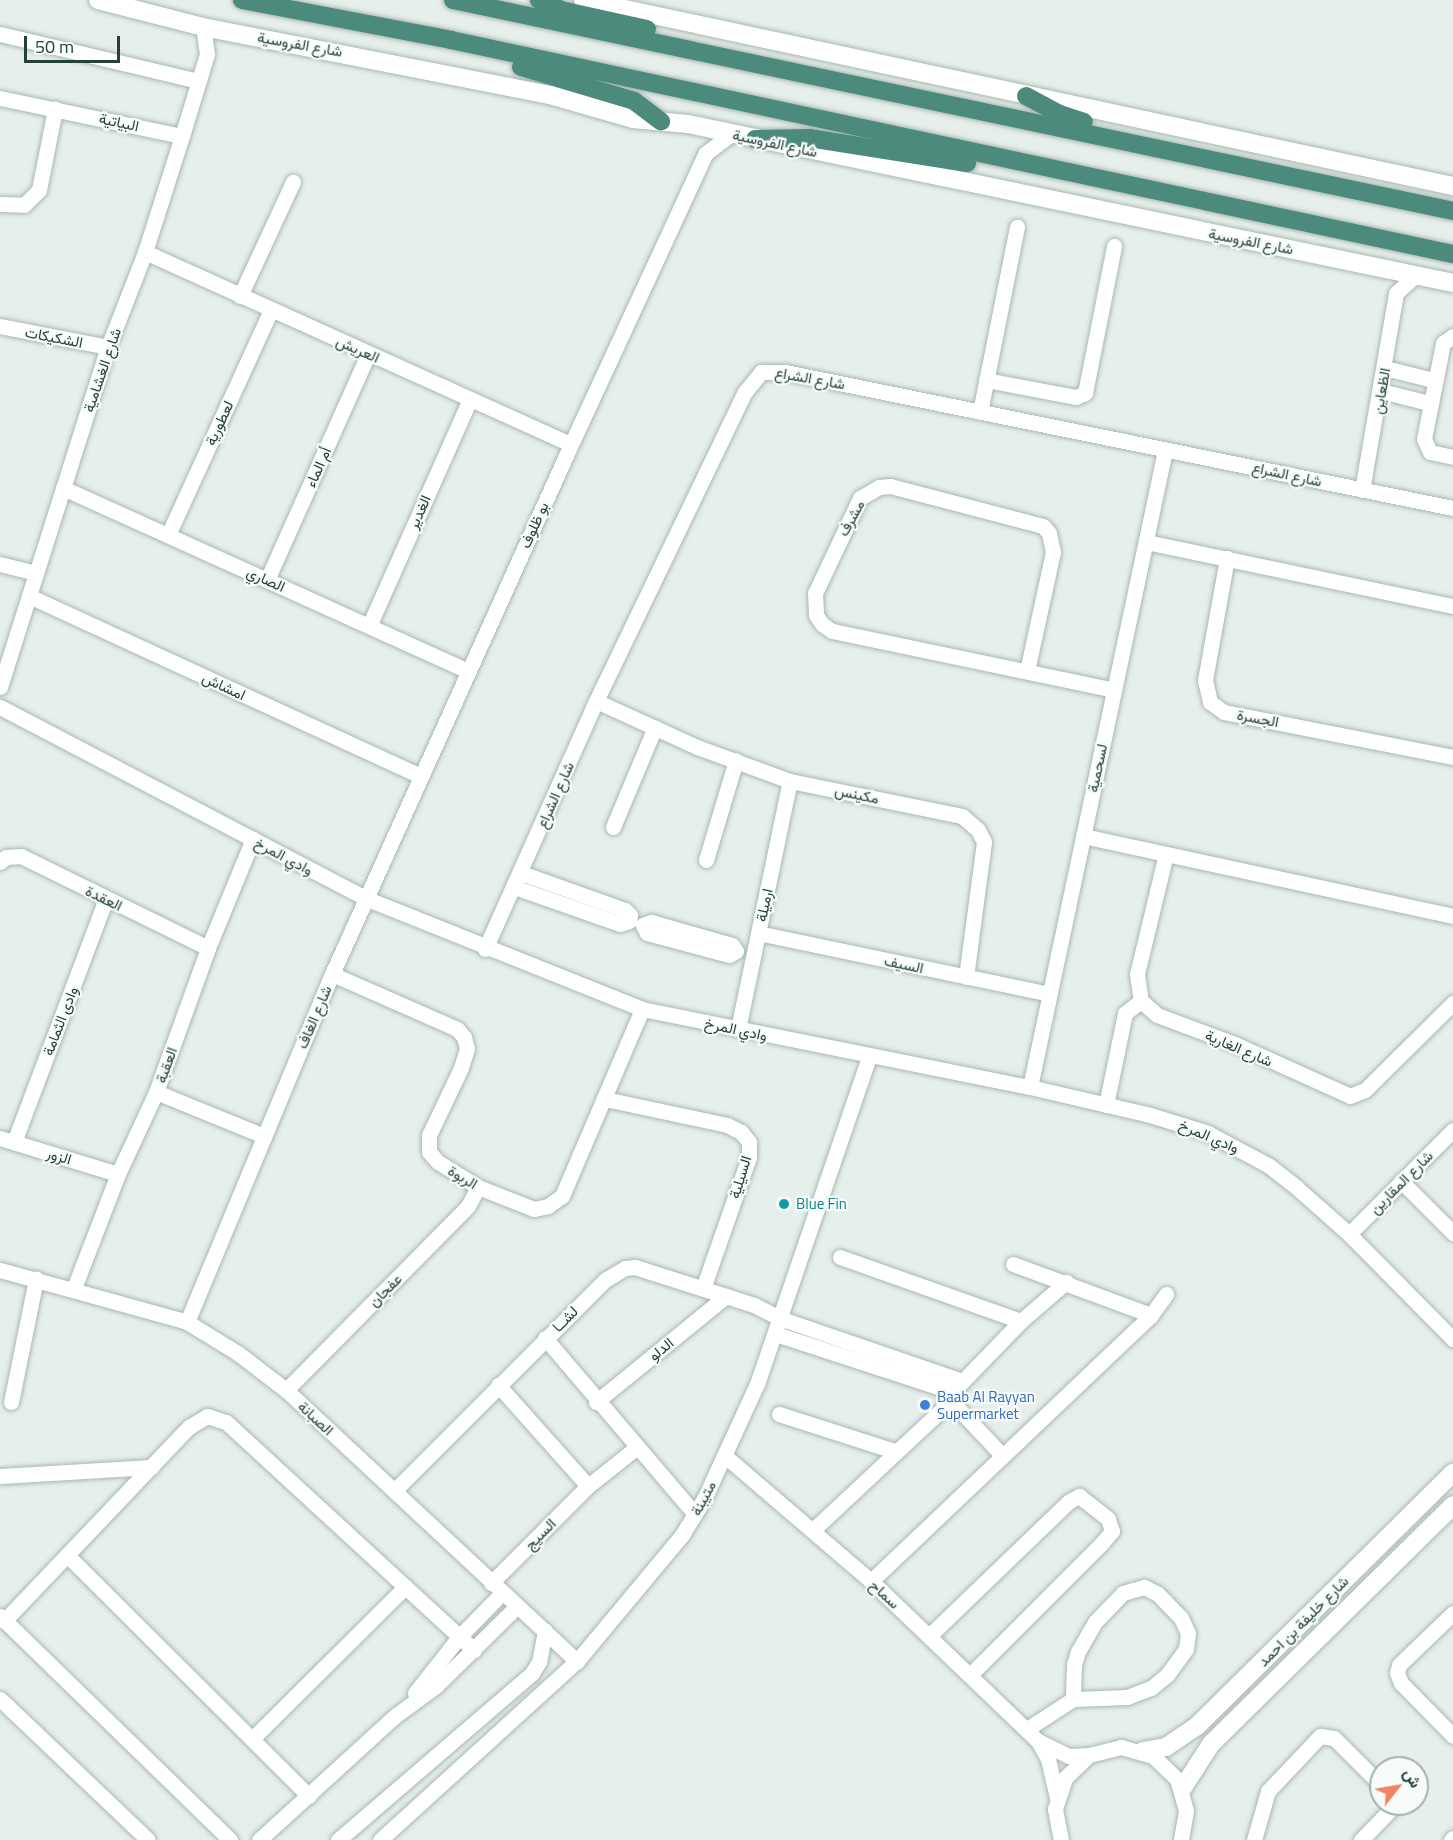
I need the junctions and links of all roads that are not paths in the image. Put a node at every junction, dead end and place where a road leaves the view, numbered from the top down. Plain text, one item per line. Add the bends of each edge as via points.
1 (98, 0) edge
2 (242, 0) edge
3 (453, 0) edge
4 (539, 0) edge
5 (583, 0) edge
6 (203, 27) junction
7 (229, 31) junction
8 (0, 34) edge
9 (472, 45) junction
10 (207, 54) junction
11 (781, 69) junction
12 (199, 81) junction
13 (1026, 96) junction
14 (0, 98) edge
15 (56, 109) junction
16 (661, 121) junction
17 (688, 124) junction
18 (731, 134) junction
19 (182, 136) junction
20 (755, 139) junction
21 (706, 153) junction
22 (1013, 161) junction
23 (1296, 181) junction
24 (293, 182) dead end
25 (1453, 186) edge
26 (0, 204) edge
27 (1453, 211) edge
28 (1017, 227) dead end
29 (1114, 246) dead end
30 (145, 252) junction
31 (1453, 254) edge
32 (1378, 268) junction
33 (1414, 276) junction
34 (1453, 284) edge
35 (1396, 292) junction
36 (240, 296) junction
37 (271, 310) junction
38 (1, 331) edge
39 (1453, 336) edge
40 (108, 347) junction
41 (368, 354) junction
42 (1386, 368) junction
43 (986, 380) junction
44 (1433, 380) junction
45 (1381, 391) junction
46 (470, 399) junction
47 (1429, 403) junction
48 (980, 412) junction
49 (571, 444) junction
50 (1165, 450) junction
51 (1453, 457) edge
52 (63, 488) junction
53 (1362, 490) junction
54 (1453, 508) edge
55 (168, 535) junction
56 (1146, 542) junction
57 (1227, 558) junction
58 (0, 564) edge
59 (36, 573) junction
60 (267, 580) junction
61 (29, 596) junction
62 (1453, 606) edge
63 (369, 626) junction
64 (468, 671) junction
65 (1027, 671) junction
66 (0, 687) edge
67 (1114, 690) junction
68 (596, 701) junction
69 (0, 707) edge
70 (655, 727) junction
71 (1453, 757) edge
72 (736, 760) junction
73 (420, 776) junction
74 (790, 781) junction
75 (613, 827) dead end
76 (1083, 836) junction
77 (253, 840) junction
78 (1166, 854) junction
79 (706, 860) dead end
80 (0, 862) edge
81 (518, 880) junction
82 (365, 898) junction
83 (106, 899) junction
84 (596, 908) dead end
85 (1453, 916) edge
86 (758, 933) junction
87 (674, 934) dead end
88 (208, 948) junction
89 (485, 949) junction
90 (754, 954) junction
91 (332, 974) junction
92 (966, 977) junction
93 (1049, 994) junction
94 (1141, 1001) junction
95 (1453, 1004) edge
96 (642, 1009) junction
97 (738, 1029) junction
98 (869, 1057) junction
99 (1029, 1087) junction
100 (156, 1092) junction
101 (605, 1099) junction
102 (1106, 1105) junction
103 (1453, 1130) edge
104 (264, 1136) junction
105 (7, 1140) edge
106 (118, 1174) junction
107 (1401, 1181) junction
108 (478, 1187) junction
109 (1453, 1233) edge
110 (1349, 1234) junction
111 (840, 1257) dead end
112 (1013, 1264) dead end
113 (0, 1270) edge
114 (36, 1279) junction
115 (1066, 1282) junction
116 (74, 1288) junction
117 (703, 1288) junction
118 (1166, 1294) dead end
119 (726, 1296) junction
120 (1151, 1315) junction
121 (779, 1318) junction
122 (1022, 1321) junction
123 (187, 1322) junction
124 (776, 1334) junction
125 (546, 1338) junction
126 (1453, 1339) edge
127 (498, 1385) junction
128 (286, 1390) junction
129 (955, 1391) junction
130 (596, 1401) junction
131 (11, 1402) dead end
132 (779, 1413) dead end
133 (637, 1447) junction
134 (894, 1451) junction
135 (1001, 1454) junction
136 (724, 1456) junction
137 (152, 1467) junction
138 (1453, 1473) edge
139 (0, 1476) edge
140 (588, 1486) junction
141 (394, 1491) junction
142 (1453, 1505) edge
143 (695, 1514) junction
144 (813, 1530) junction
145 (68, 1556) junction
146 (871, 1581) junction
147 (405, 1587) junction
148 (497, 1588) junction
149 (517, 1606) junction
150 (1453, 1613) edge
151 (2, 1618) edge
152 (545, 1631) junction
153 (930, 1635) junction
154 (459, 1637) junction
155 (474, 1650) junction
156 (577, 1660) junction
157 (971, 1674) junction
158 (0, 1699) edge
159 (1073, 1700) junction
160 (395, 1716) junction
161 (1028, 1729) junction
162 (1453, 1736) edge
163 (252, 1739) junction
164 (1038, 1741) junction
165 (1143, 1751) junction
166 (1089, 1755) junction
167 (1369, 1773) edge
168 (1182, 1789) junction
169 (309, 1796) junction
170 (1057, 1798) junction
171 (1381, 1816) edge
172 (147, 1840) edge
173 (230, 1840) edge
174 (259, 1840) edge
175 (338, 1840) edge
176 (380, 1840) edge
177 (1061, 1840) edge
178 (1181, 1840) edge
179 (1254, 1840) edge
180 (1361, 1840) edge

1 - 6 main road, شارع الفروسية
2 - 9 highway, شارع الفروسية
3 - 11 highway
4 - 11 highway via 561,10 719,45
5 - 13 main road
6 - 7 main road, شارع الفروسية
6 - 10 street, شارع الغشامية
7 - 10 street, شارع الغشامية
7 - 16 main road, شارع الفروسية via 550,95 633,119
8 - 12 street
9 - 16 highway via 517,66 634,101
9 - 22 highway, شارع الفروسية
10 - 12 street, شارع الغشامية
11 - 23 highway
12 - 19 street, شارع الغشامية
13 - 23 highway via 1077,120 1250,161
13 - 25 main road
14 - 15 street, البياتية
15 - 19 street, البياتية
15 - 26 street via 39,190 24,205
16 - 17 main road, شارع الفروسية
17 - 18 main road, شارع الفروسية
17 - 21 street
18 - 20 main road, شارع الفروسية
18 - 21 street, بو ظلوف
19 - 30 street, شارع الغشامية
20 - 22 highway via 808,138 969,163
20 - 32 main road, شارع الفروسية
21 - 49 street, بو ظلوف
22 - 31 highway, شارع الفروسية
23 - 27 highway
24 - 36 street
28 - 43 street
29 - 43 street via 1085,393 1076,397
30 - 36 street, العريش
30 - 40 street, شارع الغشامية
32 - 33 main road, شارع الفروسية
32 - 35 street
33 - 34 main road, شارع الفروسية
33 - 35 street
35 - 42 street, الظعاين
36 - 37 street, العريش
37 - 41 street, العريش
37 - 55 street, لعطورية
38 - 40 street, الشكيكات
39 - 44 street via 1443,343
40 - 52 street, شارع الغشامية
41 - 46 street, العريش
41 - 60 street, أم الماء
42 - 44 street
42 - 45 street, الظعاين
43 - 48 street
44 - 47 street
45 - 47 street
45 - 53 street, الظعاين
46 - 49 street, العريش
46 - 63 street, الغدير
47 - 51 street via 1426,447 1430,452
48 - 50 street, شارع الشراع
48 - 68 street, شارع الشراع via 779,371 761,372 752,379
49 - 64 street, بو ظلوف
50 - 53 street, شارع الشراع
50 - 56 street, لسحمية
52 - 55 street, الصاري
52 - 59 street, شارع الغشامية
53 - 54 street, شارع الشراع
55 - 60 street, الصاري
56 - 57 street
56 - 67 street, لسحمية
57 - 62 street
57 - 71 street, الجسرة via 1205,680 1210,702 1224,712
58 - 59 street
59 - 61 street, شارع الغشامية
60 - 63 street, الصاري
61 - 66 street, شارع الغشامية
61 - 73 street, امشاش
63 - 64 street, الصاري
64 - 73 street, بو ظلوف
65 - 65 street, مشرف via 1053,552 1049,533 1043,526 890,486 879,487 860,498 815,594 816,615 822,624 832,631
65 - 67 street, مشرف
67 - 76 street, لسحمية
68 - 70 street, مكينس
68 - 81 street, شارع الشراع
69 - 77 street, وادي المرخ
70 - 72 street, مكينس
70 - 75 street
72 - 74 street, مكينس
72 - 79 street
73 - 82 street, بو ظلوف
74 - 86 street, ارميلة
74 - 92 street, مكينس via 962,816 978,830 984,842
76 - 78 street
76 - 93 street, لسحمية
77 - 82 street, وادي المرخ
77 - 88 street, العقبة
78 - 85 street
78 - 94 street via 1137,974
80 - 83 street, العقدة via 6,857 21,856
81 - 84 street
81 - 89 street, شارع الشراع
82 - 89 street, وادي المرخ
82 - 91 street, شارع الغاف
83 - 88 street, العقدة
83 - 105 street, وادى الثمامة
86 - 90 street, ارميلة
86 - 92 street, السيف
87 - 90 street via 715,946 729,955 736,951
88 - 100 street, العقبة
89 - 96 street, وادي المرخ
90 - 97 street, ارميلة
91 - 104 street, شارع الغاف
91 - 108 street, الربوة via 457,1029 464,1037 467,1049 429,1135 429,1152
92 - 93 street, السيف
93 - 99 street, لسحمية
94 - 95 street, شارع الغارية via 1157,1016 1235,1044 1350,1096 1365,1090
94 - 102 street via 1125,1013
96 - 97 street, وادي المرخ
96 - 101 street, الربوة
97 - 98 street, وادي المرخ
98 - 99 street, وادي المرخ
98 - 121 street, متيبنة
99 - 102 street, وادي المرخ
100 - 104 street
100 - 106 street, العقبة
101 - 108 street, الربوة via 562,1196 548,1206 534,1209
101 - 117 street, السيلية via 727,1125 741,1132 749,1142 749,1157
102 - 110 street, وادي المرخ via 1181,1123 1235,1146 1268,1165
103 - 107 street, شارع المقارين
104 - 123 street, شارع الغاف
105 - 106 street, الزور
106 - 116 street, العقبة
107 - 109 street
107 - 110 street, شارع المقارين
108 - 128 street, عفجان via 468,1206
110 - 126 street, وادي المرخ
111 - 122 street
112 - 115 street
113 - 114 street, الصبانة
114 - 116 street, الصبانة
114 - 131 street
115 - 120 street
115 - 122 street
116 - 123 street, الصبانة
117 - 119 street, لشــا
117 - 125 street, لشــا via 625,1268 613,1272
118 - 120 street
119 - 121 street, لشــا
119 - 130 street, الدلو
120 - 135 street
121 - 124 street, متيبنة
121 - 129 street, لشــا
122 - 129 street
123 - 128 street, الصبانة
124 - 129 street
124 - 136 street, متيبنة
125 - 127 street, لشــا
125 - 130 street
127 - 140 street
127 - 141 street, لشــا
128 - 141 street, الصبانة
129 - 134 street
129 - 135 street
130 - 133 street
132 - 134 street
133 - 140 street, السيج
133 - 143 street
134 - 144 street
135 - 146 street
136 - 143 street, متيبنة
136 - 144 street, سماح
137 - 139 street
137 - 145 street
137 - 147 street via 197,1420 217,1417
138 - 165 main road, شارع خليفة بن احمد via 1197,1726 1166,1747
140 - 148 street, السيج
141 - 148 street, الصبانة
142 - 168 main road, شارع خليفة بن احمد via 1211,1744
143 - 156 street, متيبنة via 673,1549
144 - 146 street, سماح
145 - 151 street
145 - 163 street
146 - 153 street, سماح
147 - 154 street
147 - 163 street
148 - 149 street, الصبانة
148 - 154 street, السيج
149 - 152 street, الصبانة
149 - 155 street
150 - 162 street via 1399,1665 1397,1673 1401,1683
151 - 173 street
152 - 156 street, الصبانة
152 - 175 street via 539,1662 532,1673
153 - 157 street, سماح
153 - 157 street via 1068,1502 1079,1496 1108,1519 1112,1532
154 - 155 street
154 - 160 street, السيج
155 - 160 street
156 - 176 street, متيبنة
157 - 161 street, سماح
158 - 172 street
159 - 159 street via 1127,1697 1151,1688 1167,1675 1186,1649 1188,1633 1182,1618 1158,1594 1144,1587 1123,1593 1095,1622 1078,1651
159 - 161 street
160 - 169 street
161 - 164 street, سماح
163 - 169 street
164 - 166 street, سماح via 1069,1756
164 - 170 street, سماح via 1048,1759
165 - 166 street via 1110,1748
165 - 168 street via 1163,1762
166 - 170 street via 1065,1778
167 - 179 street via 1334,1738 1320,1736 1268,1791
168 - 178 street via 1186,1811
169 - 174 street
170 - 177 street, سماح via 1056,1821
171 - 180 street

